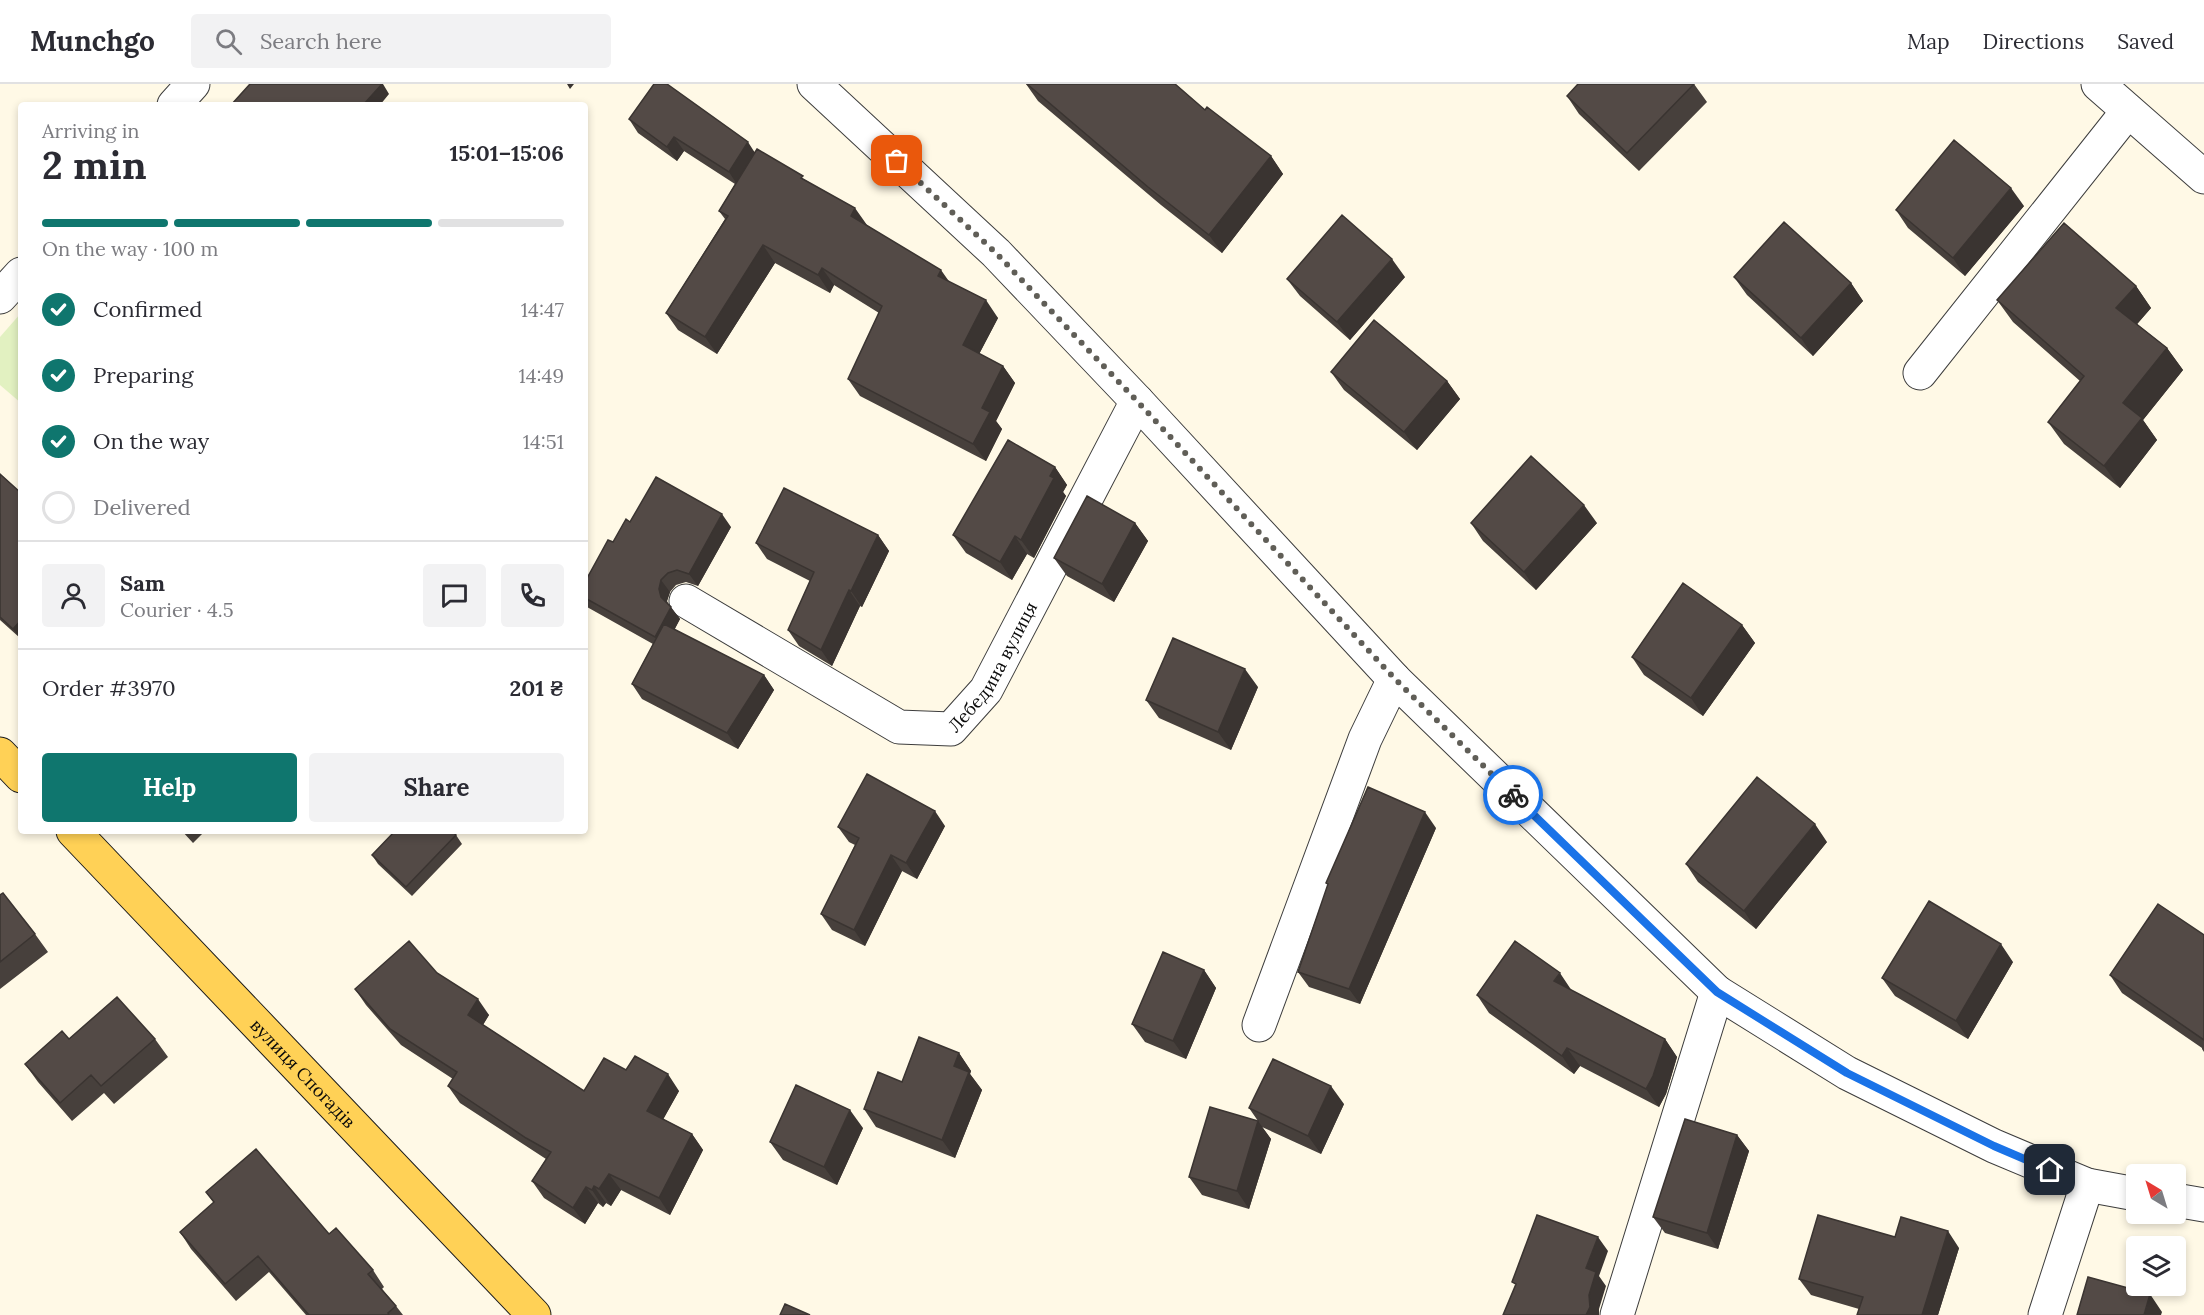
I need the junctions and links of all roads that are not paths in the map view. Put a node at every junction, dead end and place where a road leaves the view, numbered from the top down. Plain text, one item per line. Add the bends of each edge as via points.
1 (193, 84) edge
2 (814, 84) edge
3 (2098, 84) edge
4 (177, 102) edge
5 (2128, 111) junction
6 (2204, 177) edge
7 (18, 277) edge
8 (0, 297) edge
9 (1920, 374) dead end
10 (1137, 401) junction
11 (686, 601) dead end
12 (1395, 679) junction
13 (0, 754) edge
14 (18, 773) edge
15 (76, 834) edge
16 (1717, 992) junction
17 (1259, 1025) dead end
18 (2087, 1185) junction
19 (2126, 1192) edge
20 (2186, 1202) edge
21 (2204, 1205) edge
22 (534, 1315) edge
23 (1617, 1315) edge
24 (2044, 1315) edge

1 - 4 street
2 - 10 street via 996,253
3 - 5 street
5 - 6 street
5 - 9 street
7 - 8 street
10 - 11 street, Лебедина вулиця via 986,690 951,729 899,727
10 - 12 street
12 - 16 street
12 - 17 street via 1365,739
13 - 14 main road
15 - 22 main road, вулиця Спогадів
16 - 18 street via 1847,1073 1994,1146
16 - 23 street
18 - 19 street
18 - 24 street
20 - 21 street

